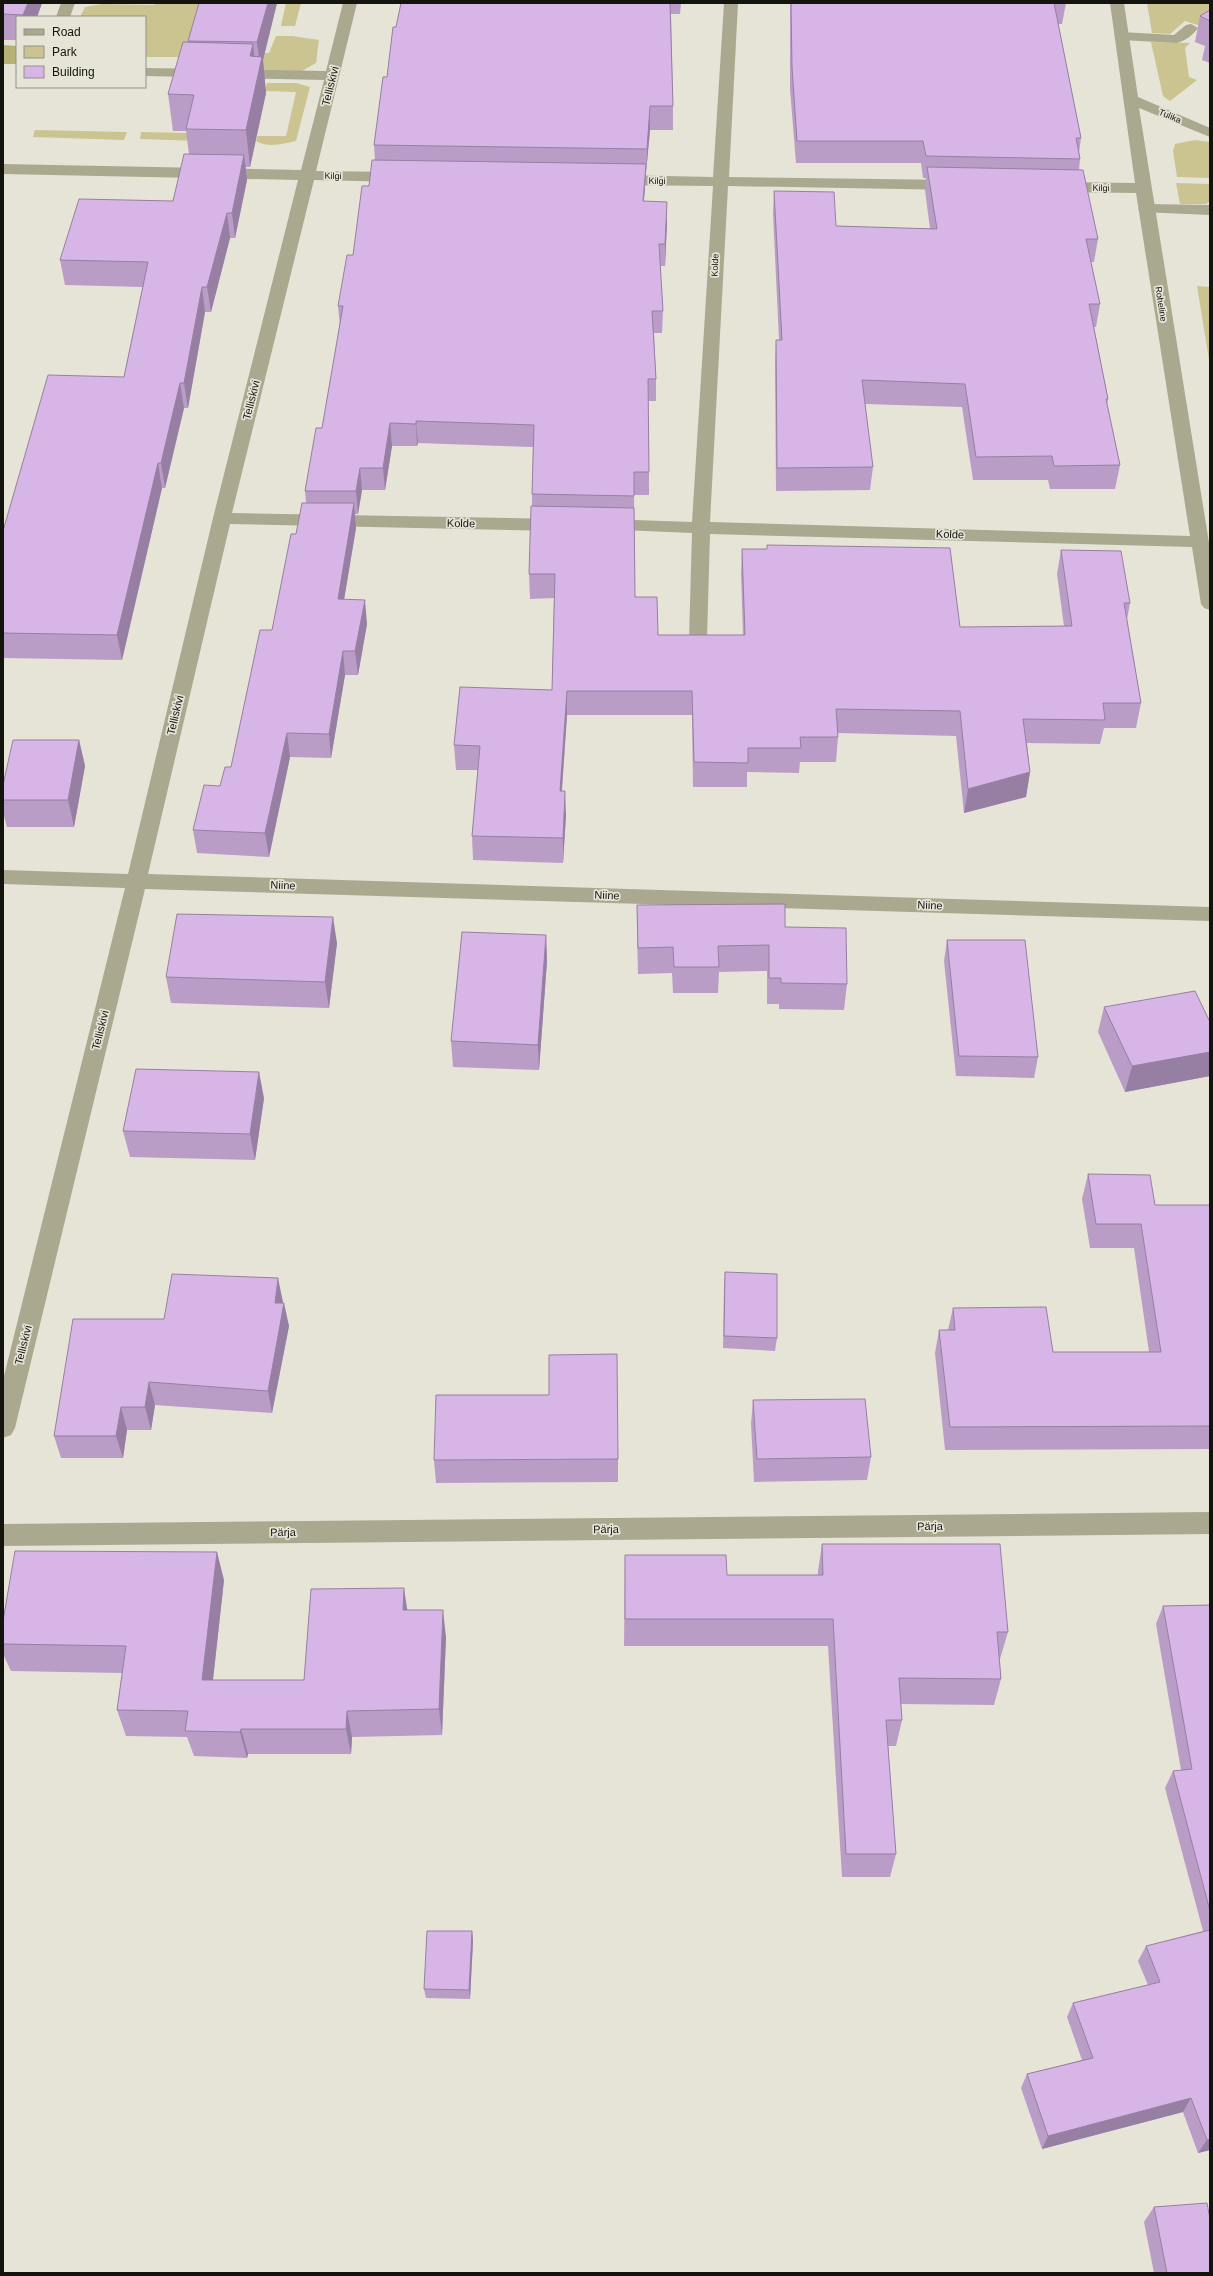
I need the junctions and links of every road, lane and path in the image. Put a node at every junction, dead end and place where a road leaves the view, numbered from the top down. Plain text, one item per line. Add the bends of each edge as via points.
1 (68, 3) edge
2 (350, 3) edge
3 (731, 3) edge
4 (1117, 3) edge
5 (63, 16) edge
6 (1191, 28) dead end
7 (1121, 36) junction
8 (146, 72) edge
9 (332, 76) junction
10 (1130, 99) junction
11 (1210, 133) edge
12 (3, 169) edge
13 (307, 176) junction
14 (418, 177) edge
15 (601, 180) edge
16 (720, 182) junction
17 (968, 186) edge
18 (1040, 187) edge
19 (1143, 188) junction
20 (1146, 209) junction
21 (1210, 210) edge
22 (222, 518) junction
23 (701, 527) junction
24 (1199, 542) junction
25 (1210, 604) edge
26 (698, 639) edge
27 (3, 877) edge
28 (136, 880) junction
29 (1210, 914) edge
30 (3, 1428) edge
31 (1210, 1523) edge
32 (3, 1535) edge

1 - 5 street
2 - 9 street, Telliskivi
3 - 16 street, Kolde
4 - 7 street, Roheline
6 - 7 street via 1177,39
7 - 10 street, Roheline
8 - 9 street
9 - 13 street, Telliskivi
10 - 11 street, Tulika
10 - 19 street, Roheline
12 - 13 street, Kilgi
13 - 14 street, Kilgi
13 - 22 street, Telliskivi
15 - 16 street, Kilgi
16 - 17 street, Kilgi
16 - 23 street, Kolde
18 - 19 street, Kilgi
19 - 20 street, Roheline
20 - 21 street
20 - 24 street, Roheline
22 - 23 street, Kolde
22 - 28 street, Telliskivi
23 - 24 street, Kolde
23 - 26 street, Kolde
24 - 25 street, Roheline
27 - 28 street, Niine
28 - 29 street, Niine
28 - 30 street, Telliskivi
31 - 32 street, Pärja

